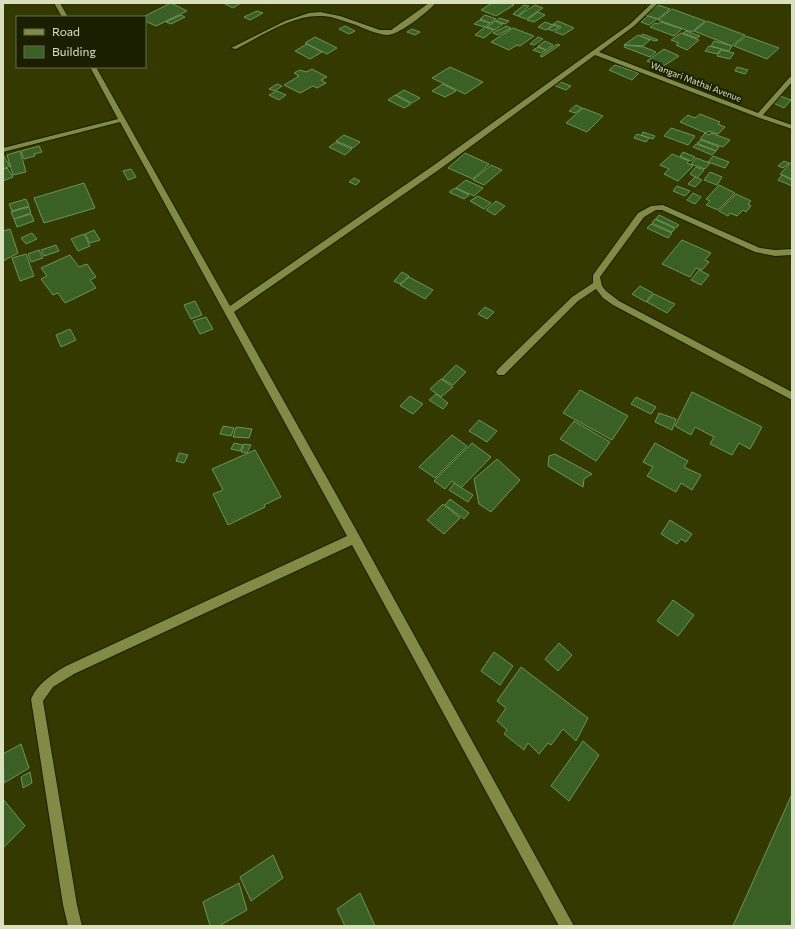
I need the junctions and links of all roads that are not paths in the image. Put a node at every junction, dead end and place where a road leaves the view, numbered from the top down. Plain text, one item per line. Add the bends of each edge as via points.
1 (57, 3) edge
2 (433, 3) edge
3 (655, 3) edge
4 (64, 16) edge
5 (234, 48) dead end
6 (594, 52) junction
7 (94, 68) edge
8 (792, 78) edge
9 (758, 116) junction
10 (122, 120) junction
11 (792, 127) edge
12 (3, 150) edge
13 (792, 252) edge
14 (596, 285) junction
15 (229, 311) junction
16 (501, 372) dead end
17 (792, 396) edge
18 (355, 538) junction
19 (75, 926) edge
20 (567, 926) edge

1 - 4 street
2 - 5 street via 390,33 379,32 344,18 320,14 295,18
3 - 6 street via 632,25
6 - 9 street, Wangari Mathai Avenue
6 - 15 street via 437,167
7 - 10 street
8 - 9 street
9 - 11 street, Wangari Mathai Avenue
10 - 12 street
10 - 15 street
13 - 14 street via 775,254 758,250 664,207 654,208 641,215 596,277
14 - 16 street via 575,299
14 - 17 street via 606,297 616,303
15 - 18 street
18 - 19 street via 70,670 49,683 37,699
18 - 20 street

